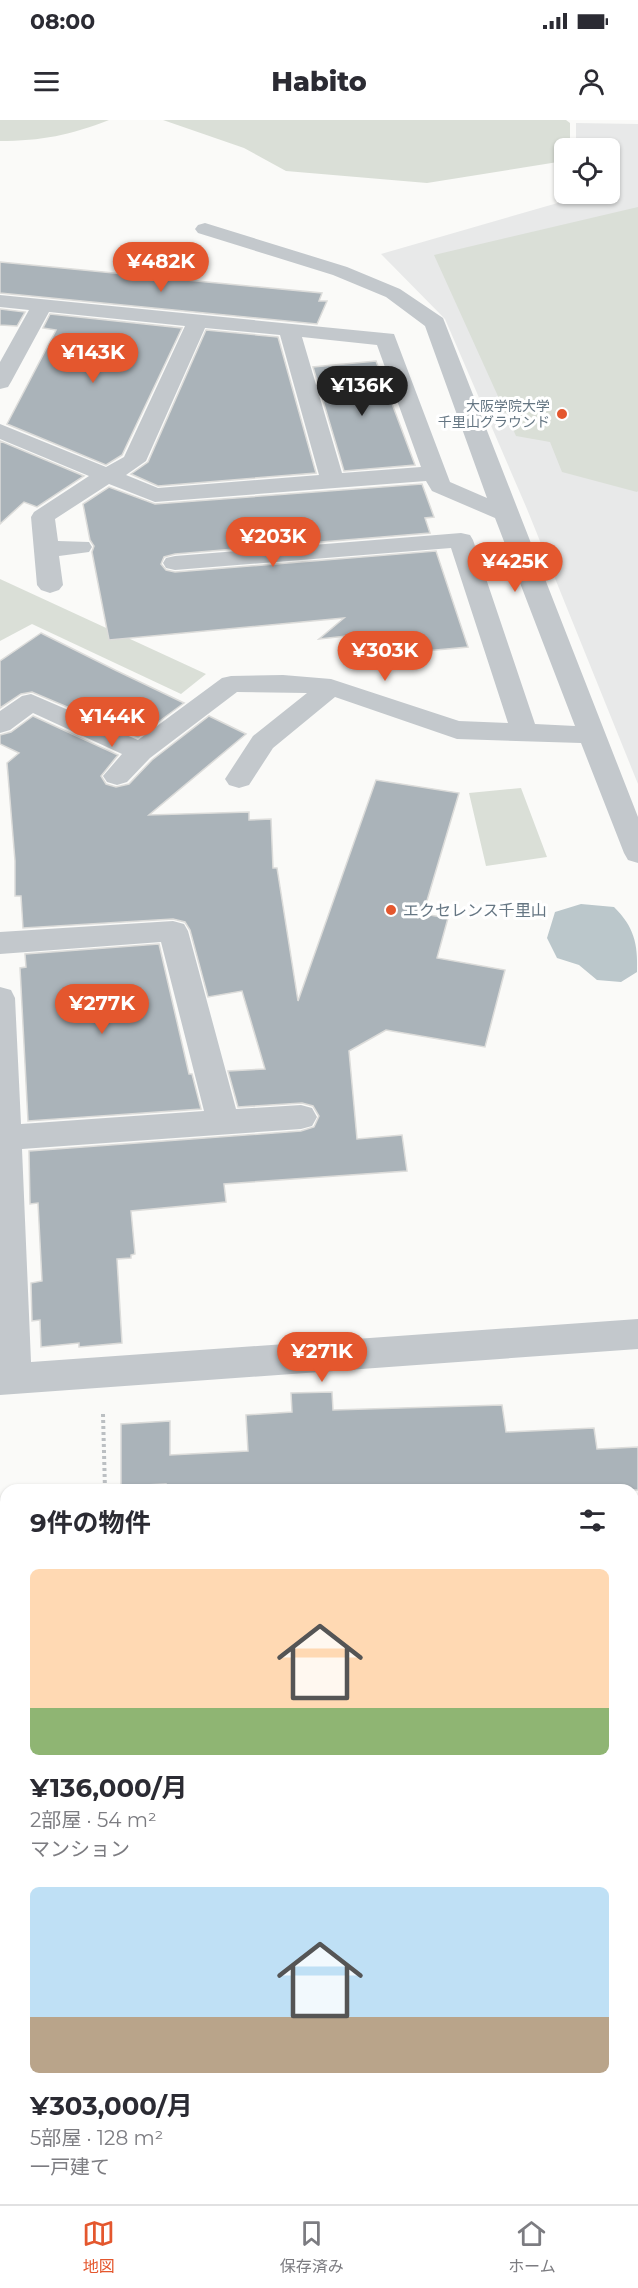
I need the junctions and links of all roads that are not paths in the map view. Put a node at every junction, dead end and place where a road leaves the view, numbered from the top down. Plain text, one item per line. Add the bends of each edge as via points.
1 (205, 229) dead end
2 (0, 301) edge
3 (42, 305) junction
4 (198, 320) junction
5 (289, 329) junction
6 (0, 381) edge
7 (0, 431) edge
8 (433, 473) junction
9 (107, 476) junction
10 (332, 480) junction
11 (505, 514) junction
12 (80, 547) dead end
13 (46, 549) junction
14 (175, 563) dead end
15 (50, 585) dead end
16 (331, 687) junction
17 (0, 724) edge
18 (524, 732) junction
19 (591, 735) junction
20 (140, 752) junction
21 (117, 776) dead end
22 (239, 779) dead end
23 (638, 853) edge
24 (0, 943) edge
25 (0, 998) edge
26 (301, 1117) dead end
27 (223, 1122) junction
28 (4, 1137) junction
29 (638, 1334) edge
30 (7, 1379) edge

1 - 11 street via 340,271 393,293 435,323
2 - 3 street
3 - 4 street
3 - 6 street
4 - 5 street
4 - 9 street via 134,460
5 - 8 street via 386,339
5 - 10 street
7 - 9 street
8 - 10 street
8 - 11 street via 440,486
9 - 10 street via 155,495
9 - 13 street via 43,517
11 - 19 street
12 - 13 street
13 - 15 street
14 - 18 street via 461,540
16 - 18 street via 457,730
16 - 20 street via 231,684
16 - 22 street via 263,742
17 - 20 street via 31,702
18 - 19 street
19 - 23 street
20 - 21 street
24 - 27 street via 173,931
25 - 28 street
26 - 27 street
27 - 28 street
28 - 30 street
29 - 30 street

